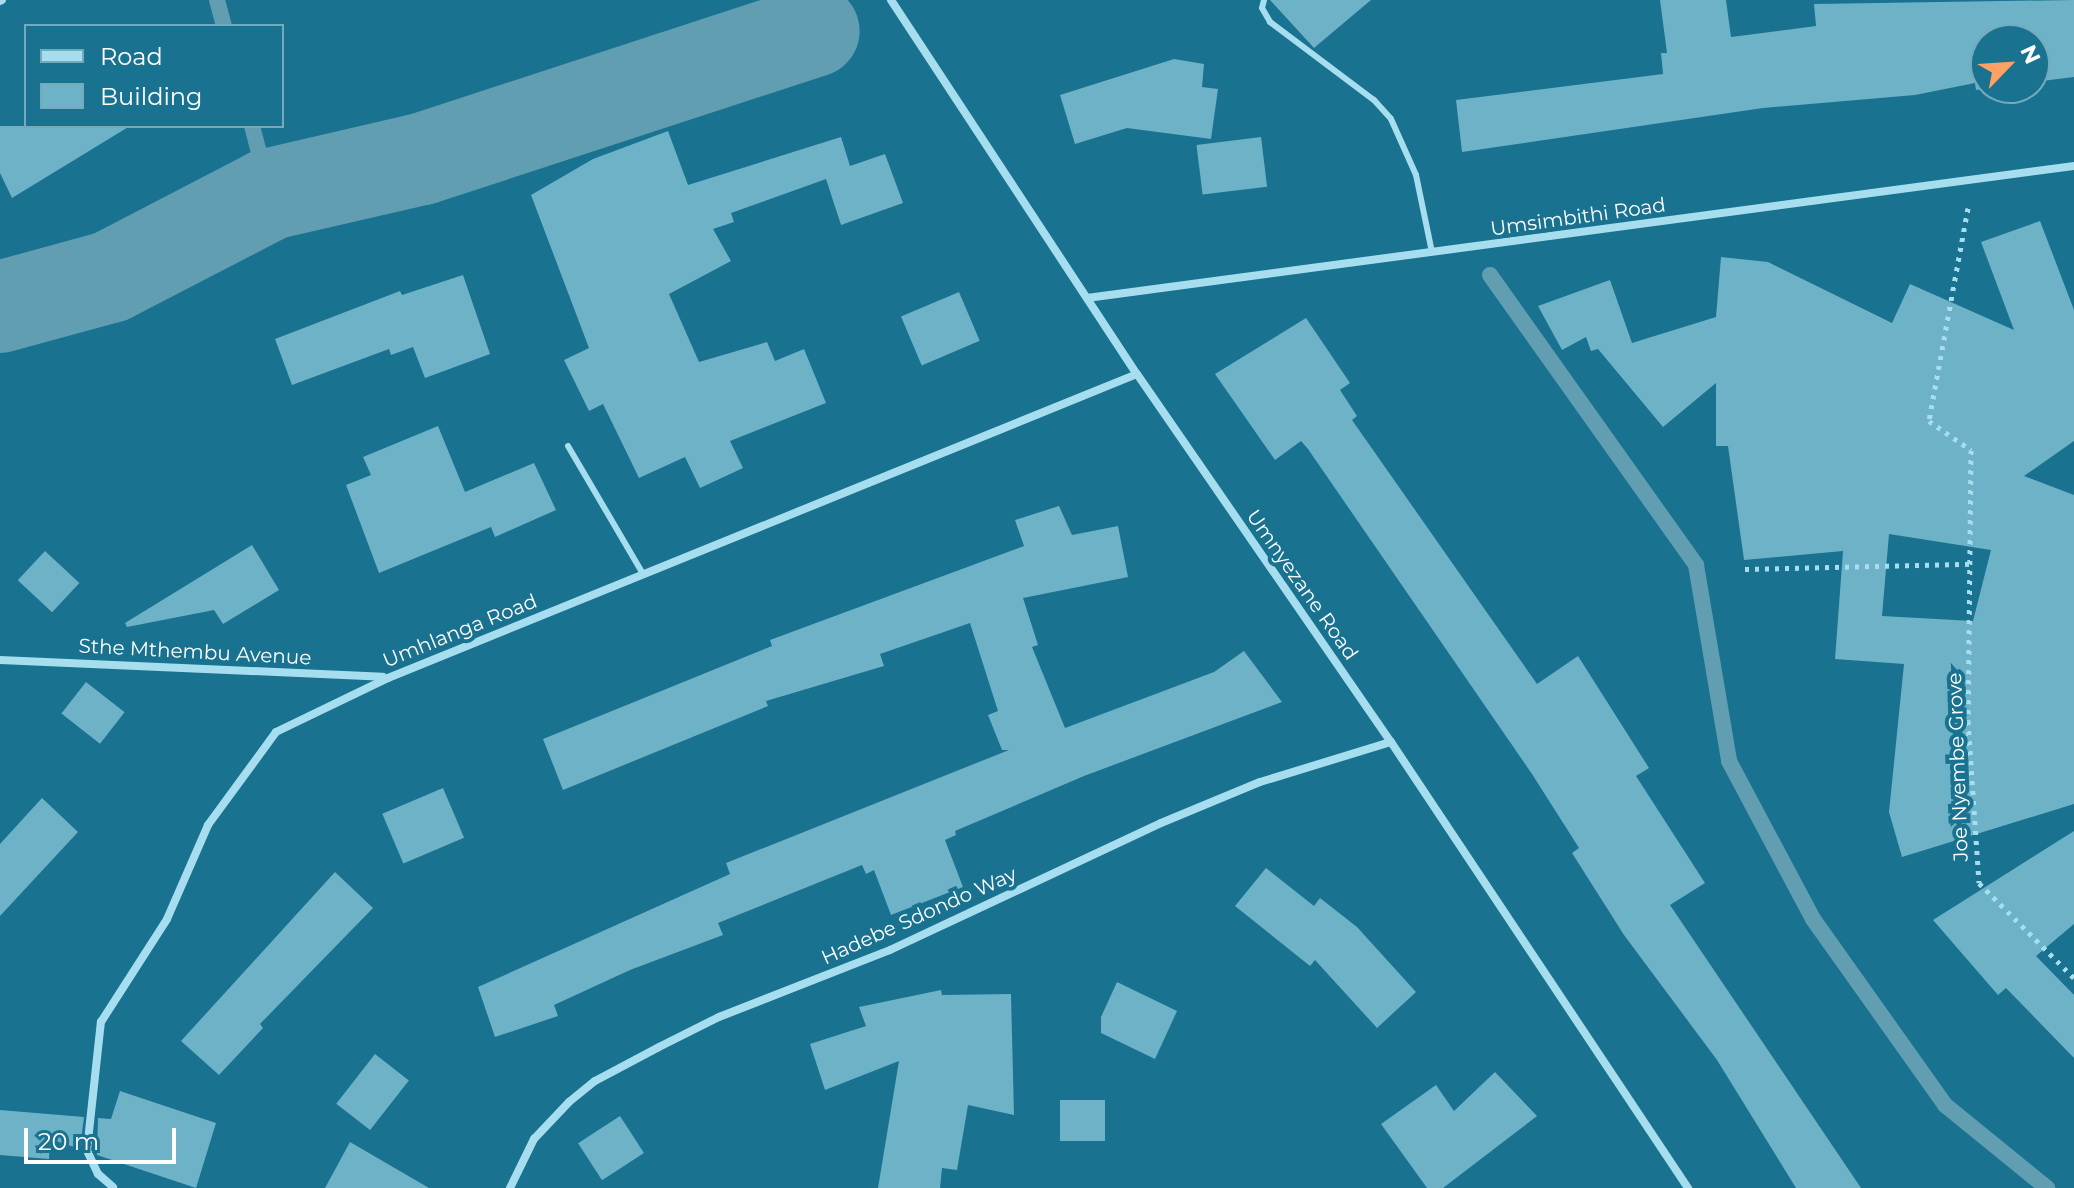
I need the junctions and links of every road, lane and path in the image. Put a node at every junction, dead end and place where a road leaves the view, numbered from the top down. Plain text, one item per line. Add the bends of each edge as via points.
1 (891, 0) edge
2 (1264, 0) edge
3 (2074, 166) edge
4 (1973, 180) junction
5 (1432, 252) junction
6 (1087, 298) junction
7 (1137, 374) junction
8 (568, 446) dead end
9 (1973, 564) junction
10 (1745, 569) dead end
11 (643, 574) junction
12 (0, 660) edge
13 (388, 678) junction
14 (1391, 742) junction
15 (2074, 978) edge
16 (113, 1187) edge
17 (510, 1188) edge
18 (1688, 1188) edge

1 - 6 street, Umnyezane Road
2 - 5 lane via 1262,8 1270,22 1374,100 1391,119 1416,175
3 - 4 street, Umsimbithi Road
4 - 5 street, Umsimbithi Road
4 - 9 path, Joe Nyembe Grove via 1929,421 1971,450
5 - 6 street, Umsimbithi Road
6 - 7 street, Umnyezane Road
7 - 11 street, Umhlanga Road
7 - 14 street, Umnyezane Road
8 - 11 lane
9 - 10 path
9 - 15 path, Joe Nyembe Grove via 1968,721 1979,883
11 - 13 street, Umhlanga Road
12 - 13 street, Sthe Mthembu Avenue
13 - 16 street, Umhlanga Road via 304,714 276,732 208,825 167,919 115,993 101,1022 87,1150 98,1174
14 - 17 street, Hadebe Sdondo Way via 1260,782 1161,823 890,950 719,1017 659,1047 595,1081 569,1102 534,1139
14 - 18 street, Umnyezane Road

